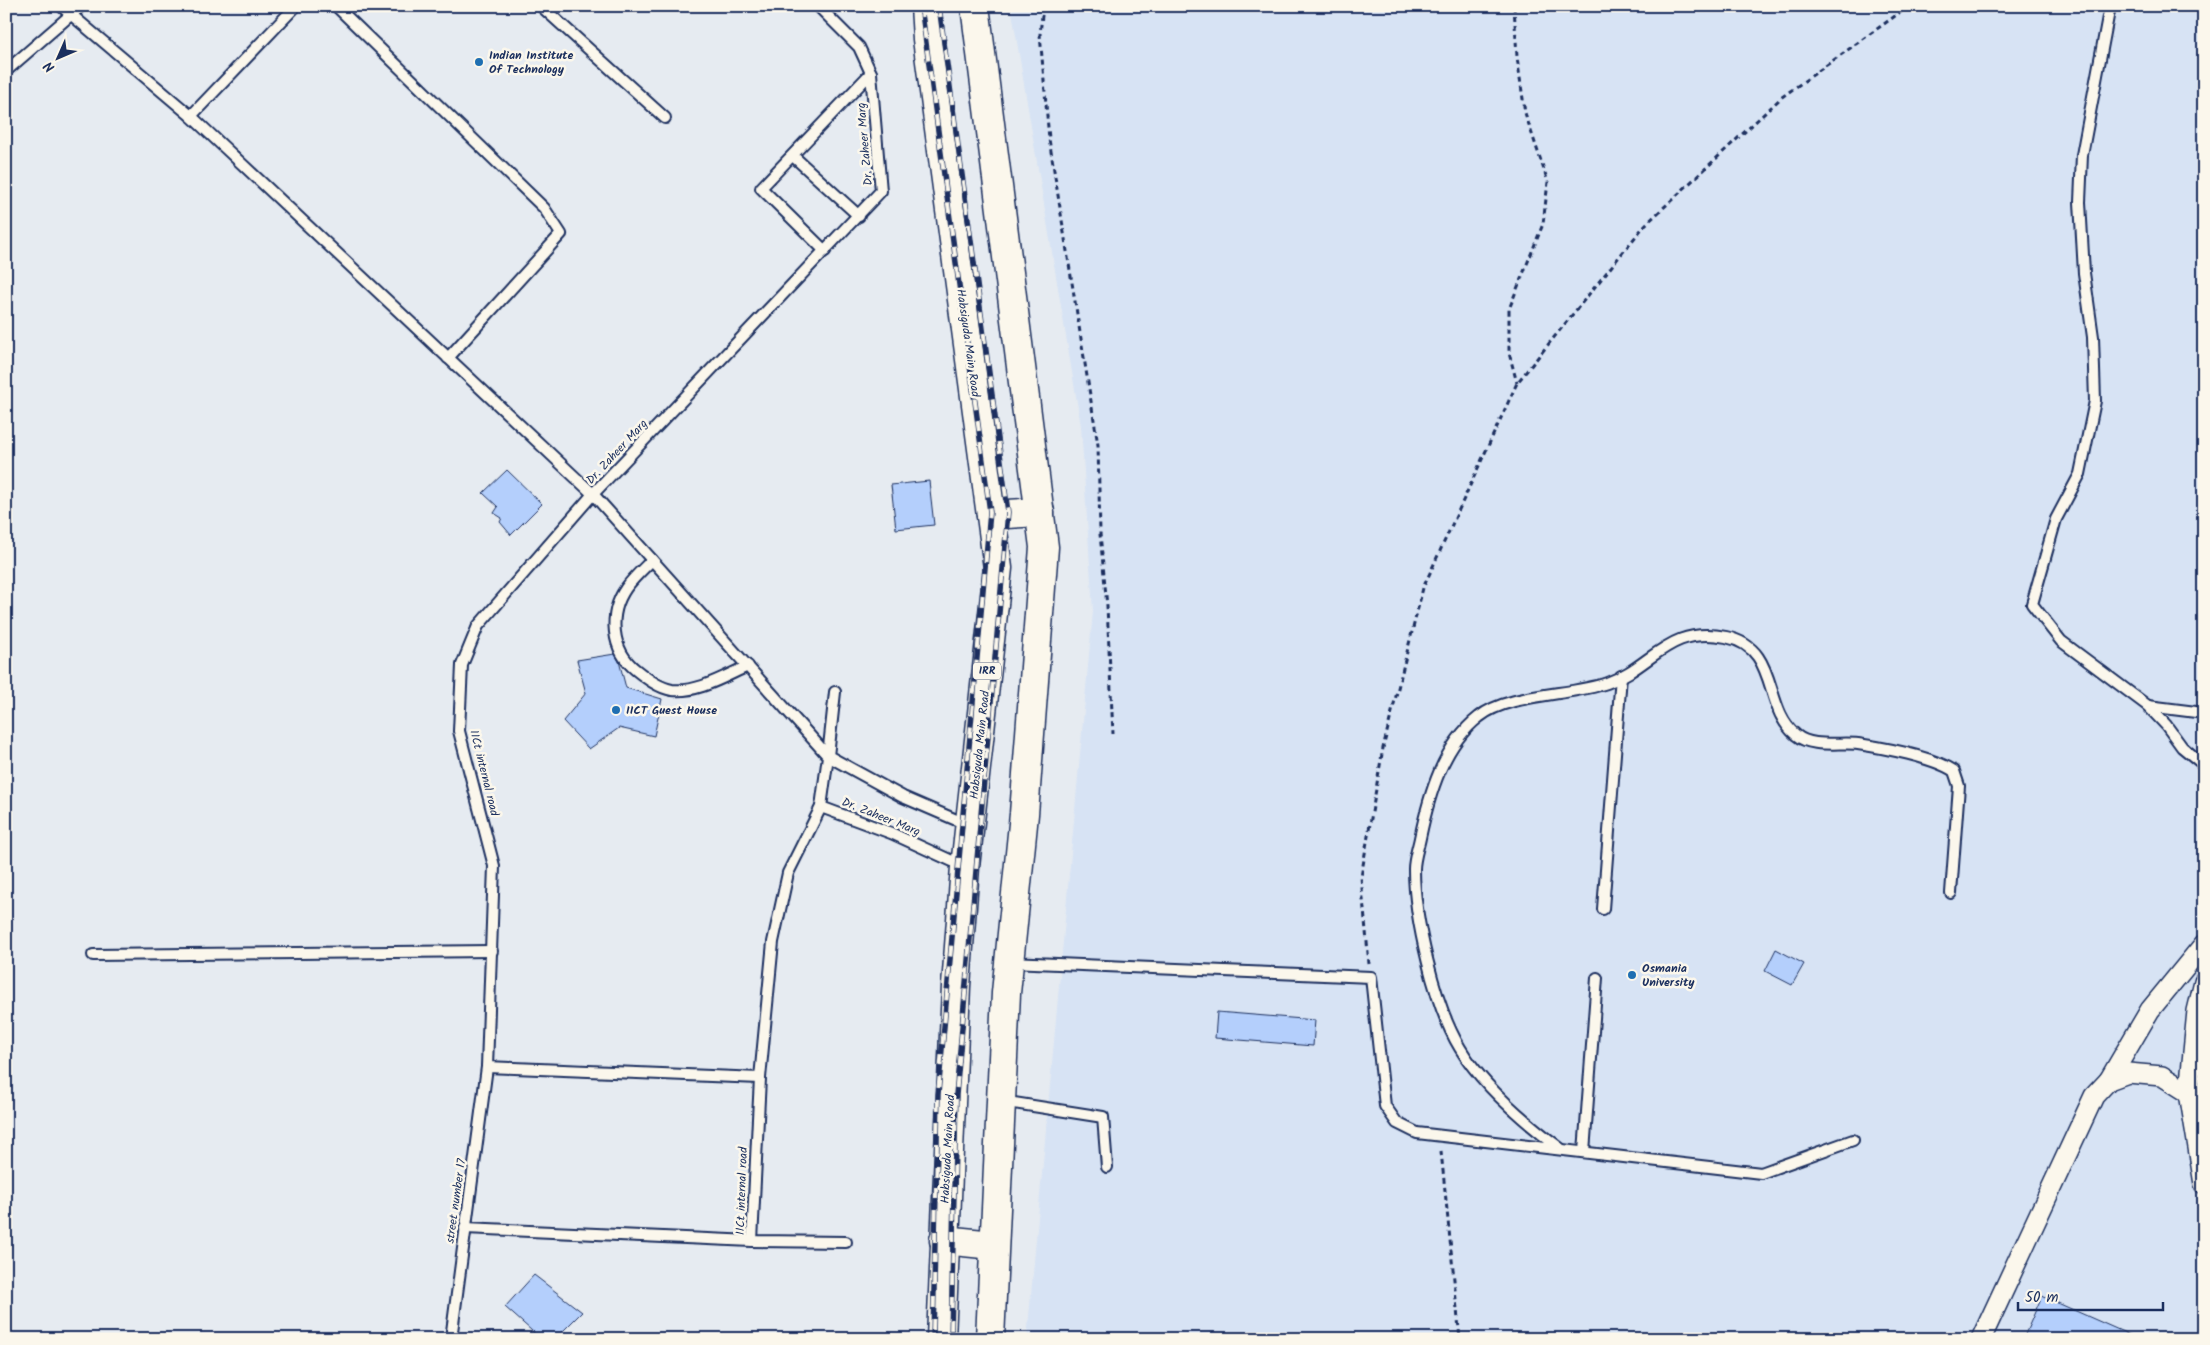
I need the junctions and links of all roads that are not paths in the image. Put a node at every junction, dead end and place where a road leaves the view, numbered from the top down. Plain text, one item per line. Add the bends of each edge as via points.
1 (61, 6) edge
2 (81, 6) edge
3 (296, 6) edge
4 (336, 6) edge
5 (541, 6) edge
6 (818, 6) edge
7 (925, 6) edge
8 (975, 6) edge
9 (2110, 6) edge
10 (71, 16) junction
11 (6, 71) edge
12 (871, 73) junction
13 (191, 116) junction
14 (665, 118) dead end
15 (793, 156) junction
16 (859, 216) junction
17 (825, 251) junction
18 (448, 358) junction
19 (593, 494) junction
20 (1040, 512) junction
21 (991, 515) junction
22 (652, 560) junction
23 (748, 666) junction
24 (1621, 676) junction
25 (835, 692) dead end
26 (2148, 706) junction
27 (2204, 712) edge
28 (828, 756) junction
29 (2204, 765) edge
30 (821, 807) junction
31 (971, 826) junction
32 (965, 868) junction
33 (1951, 893) dead end
34 (1603, 909) dead end
35 (2204, 944) edge
36 (492, 951) junction
37 (93, 955) dead end
38 (1009, 962) junction
39 (1598, 978) dead end
40 (2204, 982) edge
41 (487, 1067) junction
42 (760, 1078) junction
43 (2109, 1080) junction
44 (2189, 1094) junction
45 (1001, 1101) junction
46 (1853, 1140) dead end
47 (1561, 1149) junction
48 (1584, 1152) junction
49 (1107, 1168) dead end
50 (2204, 1184) edge
51 (465, 1228) junction
52 (944, 1240) junction
53 (752, 1241) junction
54 (846, 1242) dead end
55 (993, 1245) junction
56 (451, 1339) edge
57 (941, 1339) edge
58 (990, 1339) edge
59 (1981, 1339) edge

1 - 10 lane
2 - 10 lane
3 - 13 lane
4 - 18 lane via 544,208 561,234
5 - 14 lane
6 - 12 lane, Dr. Zaheer Marg via 859,48
7 - 21 main road, Habsiguda Main Road / IRR
8 - 20 main road
9 - 26 lane via 2082,155 2080,202 2084,273 2093,337 2095,401 2080,474 2056,519 2032,604 2061,641
10 - 11 lane
10 - 13 lane
12 - 15 lane
12 - 16 lane, Dr. Zaheer Marg via 882,189
13 - 18 lane
15 - 16 lane
15 - 17 lane via 761,188
16 - 17 lane, Dr. Zaheer Marg
17 - 19 lane, Dr. Zaheer Marg
18 - 19 lane
19 - 22 lane, Dr. Zaheer Marg
19 - 36 lane, IICt internal road via 478,626 462,666 459,731 494,866
20 - 21 main road
20 - 38 main road via 1044,547 1024,814
21 - 31 main road, Habsiguda Main Road / IRR via 998,568
22 - 23 lane, Dr. Zaheer Marg
22 - 23 lane via 626,588 615,613 618,649 630,665 649,681 672,690 693,689
23 - 28 lane, Dr. Zaheer Marg
24 - 33 lane via 1664,647 1694,634 1726,637 1750,647 1760,658 1786,725 1798,737 1811,742 1860,744 1940,762 1954,771 1958,786
24 - 34 lane
24 - 47 lane via 1586,690 1506,704 1480,716 1456,741 1437,776 1414,868 1424,948 1459,1047 1501,1097
25 - 28 lane
26 - 27 lane
26 - 29 lane via 2182,747
28 - 30 lane, Dr. Zaheer Marg
28 - 31 lane via 903,797
30 - 32 lane, Dr. Zaheer Marg via 891,833
30 - 42 lane, IICt internal road via 788,873 773,942
31 - 32 main road, Habsiguda Main Road / IRR
32 - 52 main road, Habsiguda Main Road / IRR
35 - 43 street via 2150,1010
36 - 37 lane
36 - 41 lane, IICt internal road
38 - 45 main road
38 - 47 lane via 1370,977 1385,1106 1398,1123 1417,1133
39 - 48 lane
40 - 44 street via 2197,1011
41 - 42 lane
41 - 51 lane, street number 17
42 - 53 lane, IICt internal road
43 - 44 street via 2128,1073 2162,1076
43 - 59 street via 2094,1096
44 - 50 street
45 - 49 lane via 1103,1116
45 - 55 main road
46 - 48 lane via 1761,1173
47 - 48 lane
51 - 53 lane
51 - 56 lane, street number 17
52 - 55 main road
52 - 57 main road, Habsiguda Main Road / IRR
53 - 54 lane, IICt internal road
55 - 58 main road

